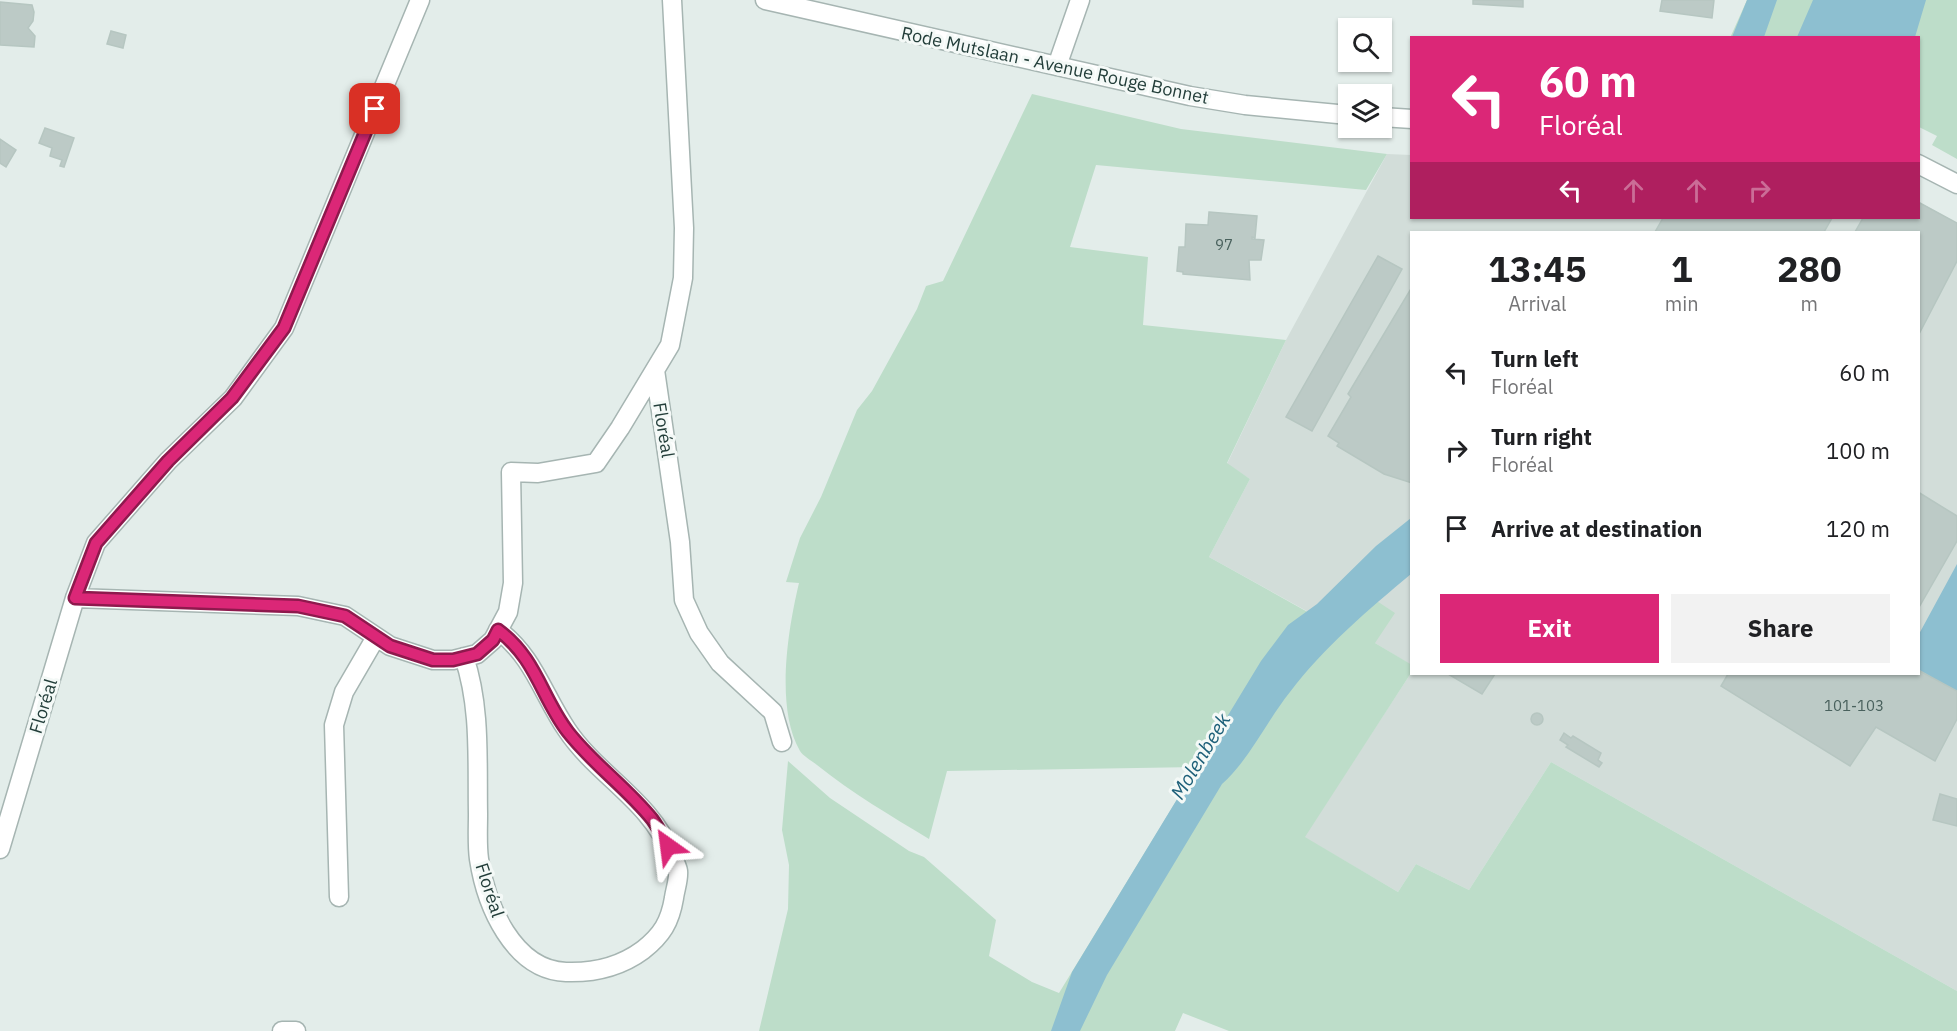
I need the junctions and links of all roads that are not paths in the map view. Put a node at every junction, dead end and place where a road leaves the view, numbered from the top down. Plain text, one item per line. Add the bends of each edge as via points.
1 (420, 0) edge
2 (672, 0) edge
3 (765, 0) edge
4 (1080, 0) edge
5 (1057, 66) junction
6 (1338, 114) edge
7 (1392, 118) edge
8 (1410, 119) edge
9 (1920, 165) edge
10 (1957, 184) edge
11 (655, 370) junction
12 (75, 598) junction
13 (498, 630) junction
14 (376, 637) junction
15 (464, 657) junction
16 (782, 742) dead end
17 (0, 849) edge
18 (339, 897) dead end
19 (282, 1031) edge
20 (296, 1031) edge

1 - 12 street, Floréal via 284,328 232,398 168,461 96,543
2 - 11 street, Floréal via 683,278 670,345
3 - 5 street, Rode Mutslaan - Avenue Rouge Bonnet
4 - 5 street
5 - 6 street, Rode Mutslaan - Avenue Rouge Bonnet via 1245,105
7 - 8 street
9 - 10 street
11 - 13 street, Floréal via 596,463 538,473 511,472 513,583 508,612
11 - 16 street, Floréal via 680,542 684,600 699,633 720,663 773,712
12 - 14 street, Floréal via 298,606 345,616
12 - 17 street, Floréal
13 - 15 street, Floréal via 477,654
13 - 15 street, Floréal via 514,642 530,663 567,730 653,820 678,872 674,902 664,931 617,966 584,973 556,972 527,957 504,932 488,898 478,858 477,730 472,681
14 - 15 street, Floréal via 390,646 433,660
14 - 18 street via 344,692 334,725
19 - 20 street

